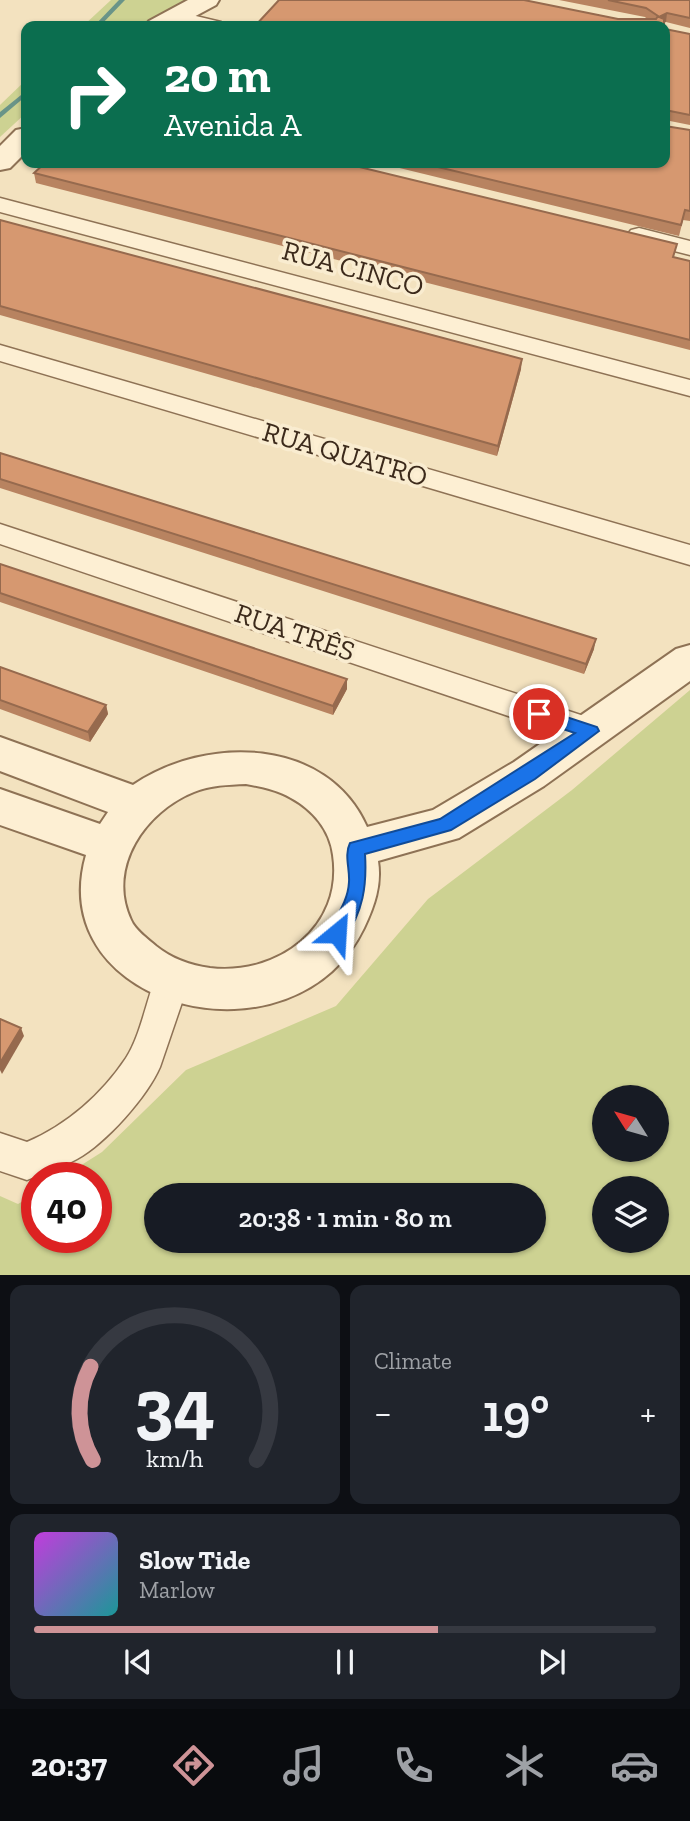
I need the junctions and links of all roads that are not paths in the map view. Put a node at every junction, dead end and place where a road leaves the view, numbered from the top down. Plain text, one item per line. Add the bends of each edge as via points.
1 (207, 0) edge
2 (168, 21) edge
3 (21, 141) edge
4 (0, 162) edge
5 (0, 205) edge
6 (623, 232) edge
7 (690, 248) edge
8 (0, 353) edge
9 (690, 388) edge
10 (0, 534) edge
11 (690, 555) edge
12 (690, 660) edge
13 (591, 731) junction
14 (0, 754) edge
15 (139, 805) junction
16 (0, 807) edge
17 (109, 845) junction
18 (356, 849) junction
19 (171, 982) junction
20 (0, 1152) edge

1 - 2 street
3 - 4 street
5 - 9 street, RUA CINCO
6 - 7 street
8 - 11 street, RUA QUATRO
10 - 13 street, RUA TRÊS
12 - 13 street
13 - 18 street via 444,825
14 - 15 street
15 - 17 street
15 - 18 street via 170,783 207,770 258,769 283,775 316,792 341,817
16 - 17 street
17 - 19 street via 102,876 104,908 116,938 140,964
18 - 19 street via 358,883 348,918 326,949 294,974 254,988 212,991
19 - 20 street via 142,1067 100,1117 65,1145 27,1161

